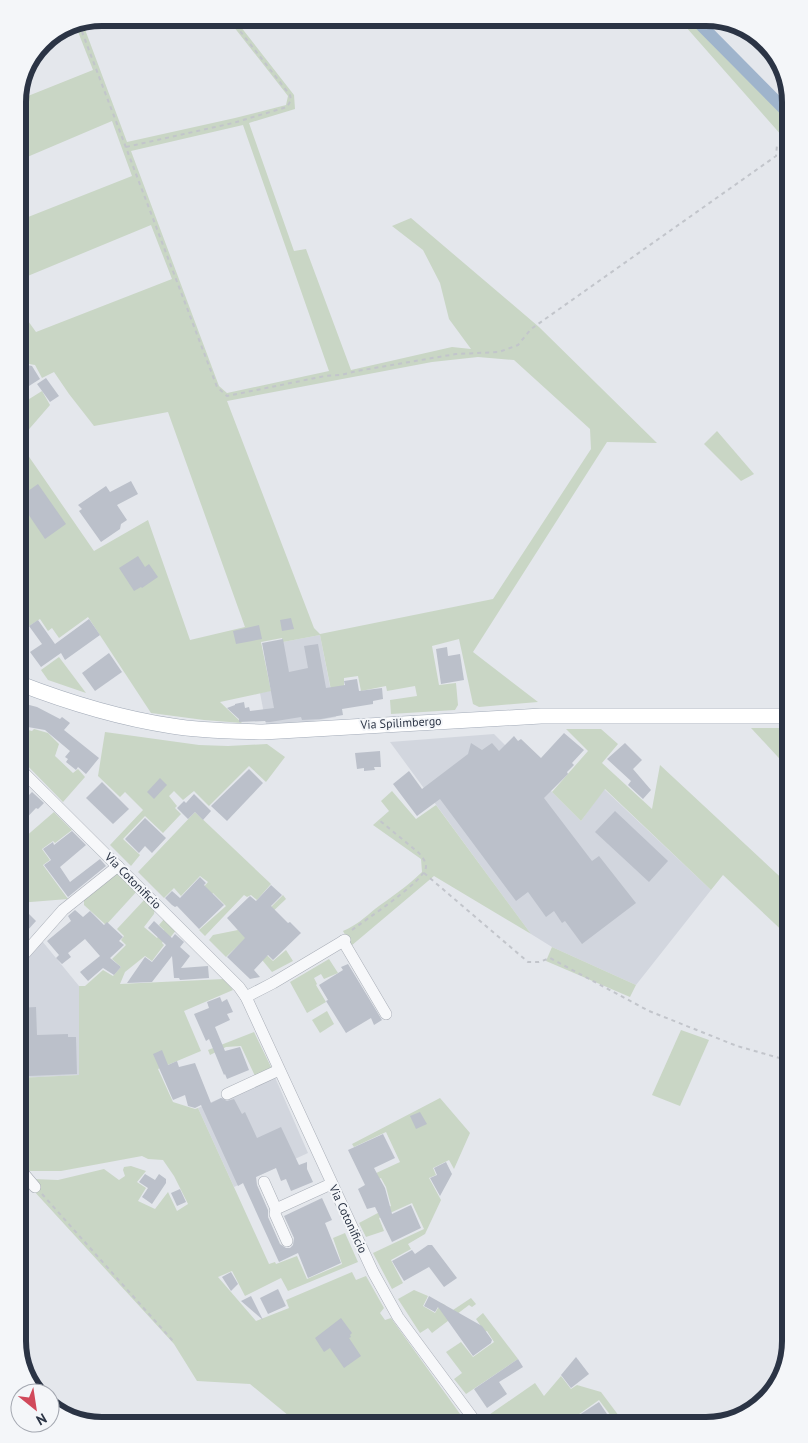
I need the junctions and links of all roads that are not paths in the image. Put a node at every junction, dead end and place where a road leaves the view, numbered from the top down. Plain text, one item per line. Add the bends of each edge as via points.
1 (26, 686) edge
2 (782, 716) edge
3 (26, 775) edge
4 (118, 866) junction
5 (26, 952) edge
6 (246, 997) junction
7 (386, 1014) dead end
8 (279, 1070) junction
9 (227, 1094) dead end
10 (26, 1176) edge
11 (264, 1182) dead end
12 (331, 1184) junction
13 (35, 1187) road end
14 (276, 1209) junction
15 (287, 1241) dead end
16 (471, 1417) edge

1 - 2 main road, Via Spilimbergo via 140,720 218,731 263,732 541,716
3 - 4 street, Via Cotonificio
4 - 5 street via 63,910
4 - 6 street, Via Cotonificio via 230,976
6 - 7 street via 344,940
6 - 8 street, Via Cotonificio
8 - 9 street
8 - 12 street, Via Cotonificio
10 - 13 street
11 - 14 street
12 - 14 street
12 - 16 street, Via Cotonificio via 398,1317
14 - 15 street via 275,1214

